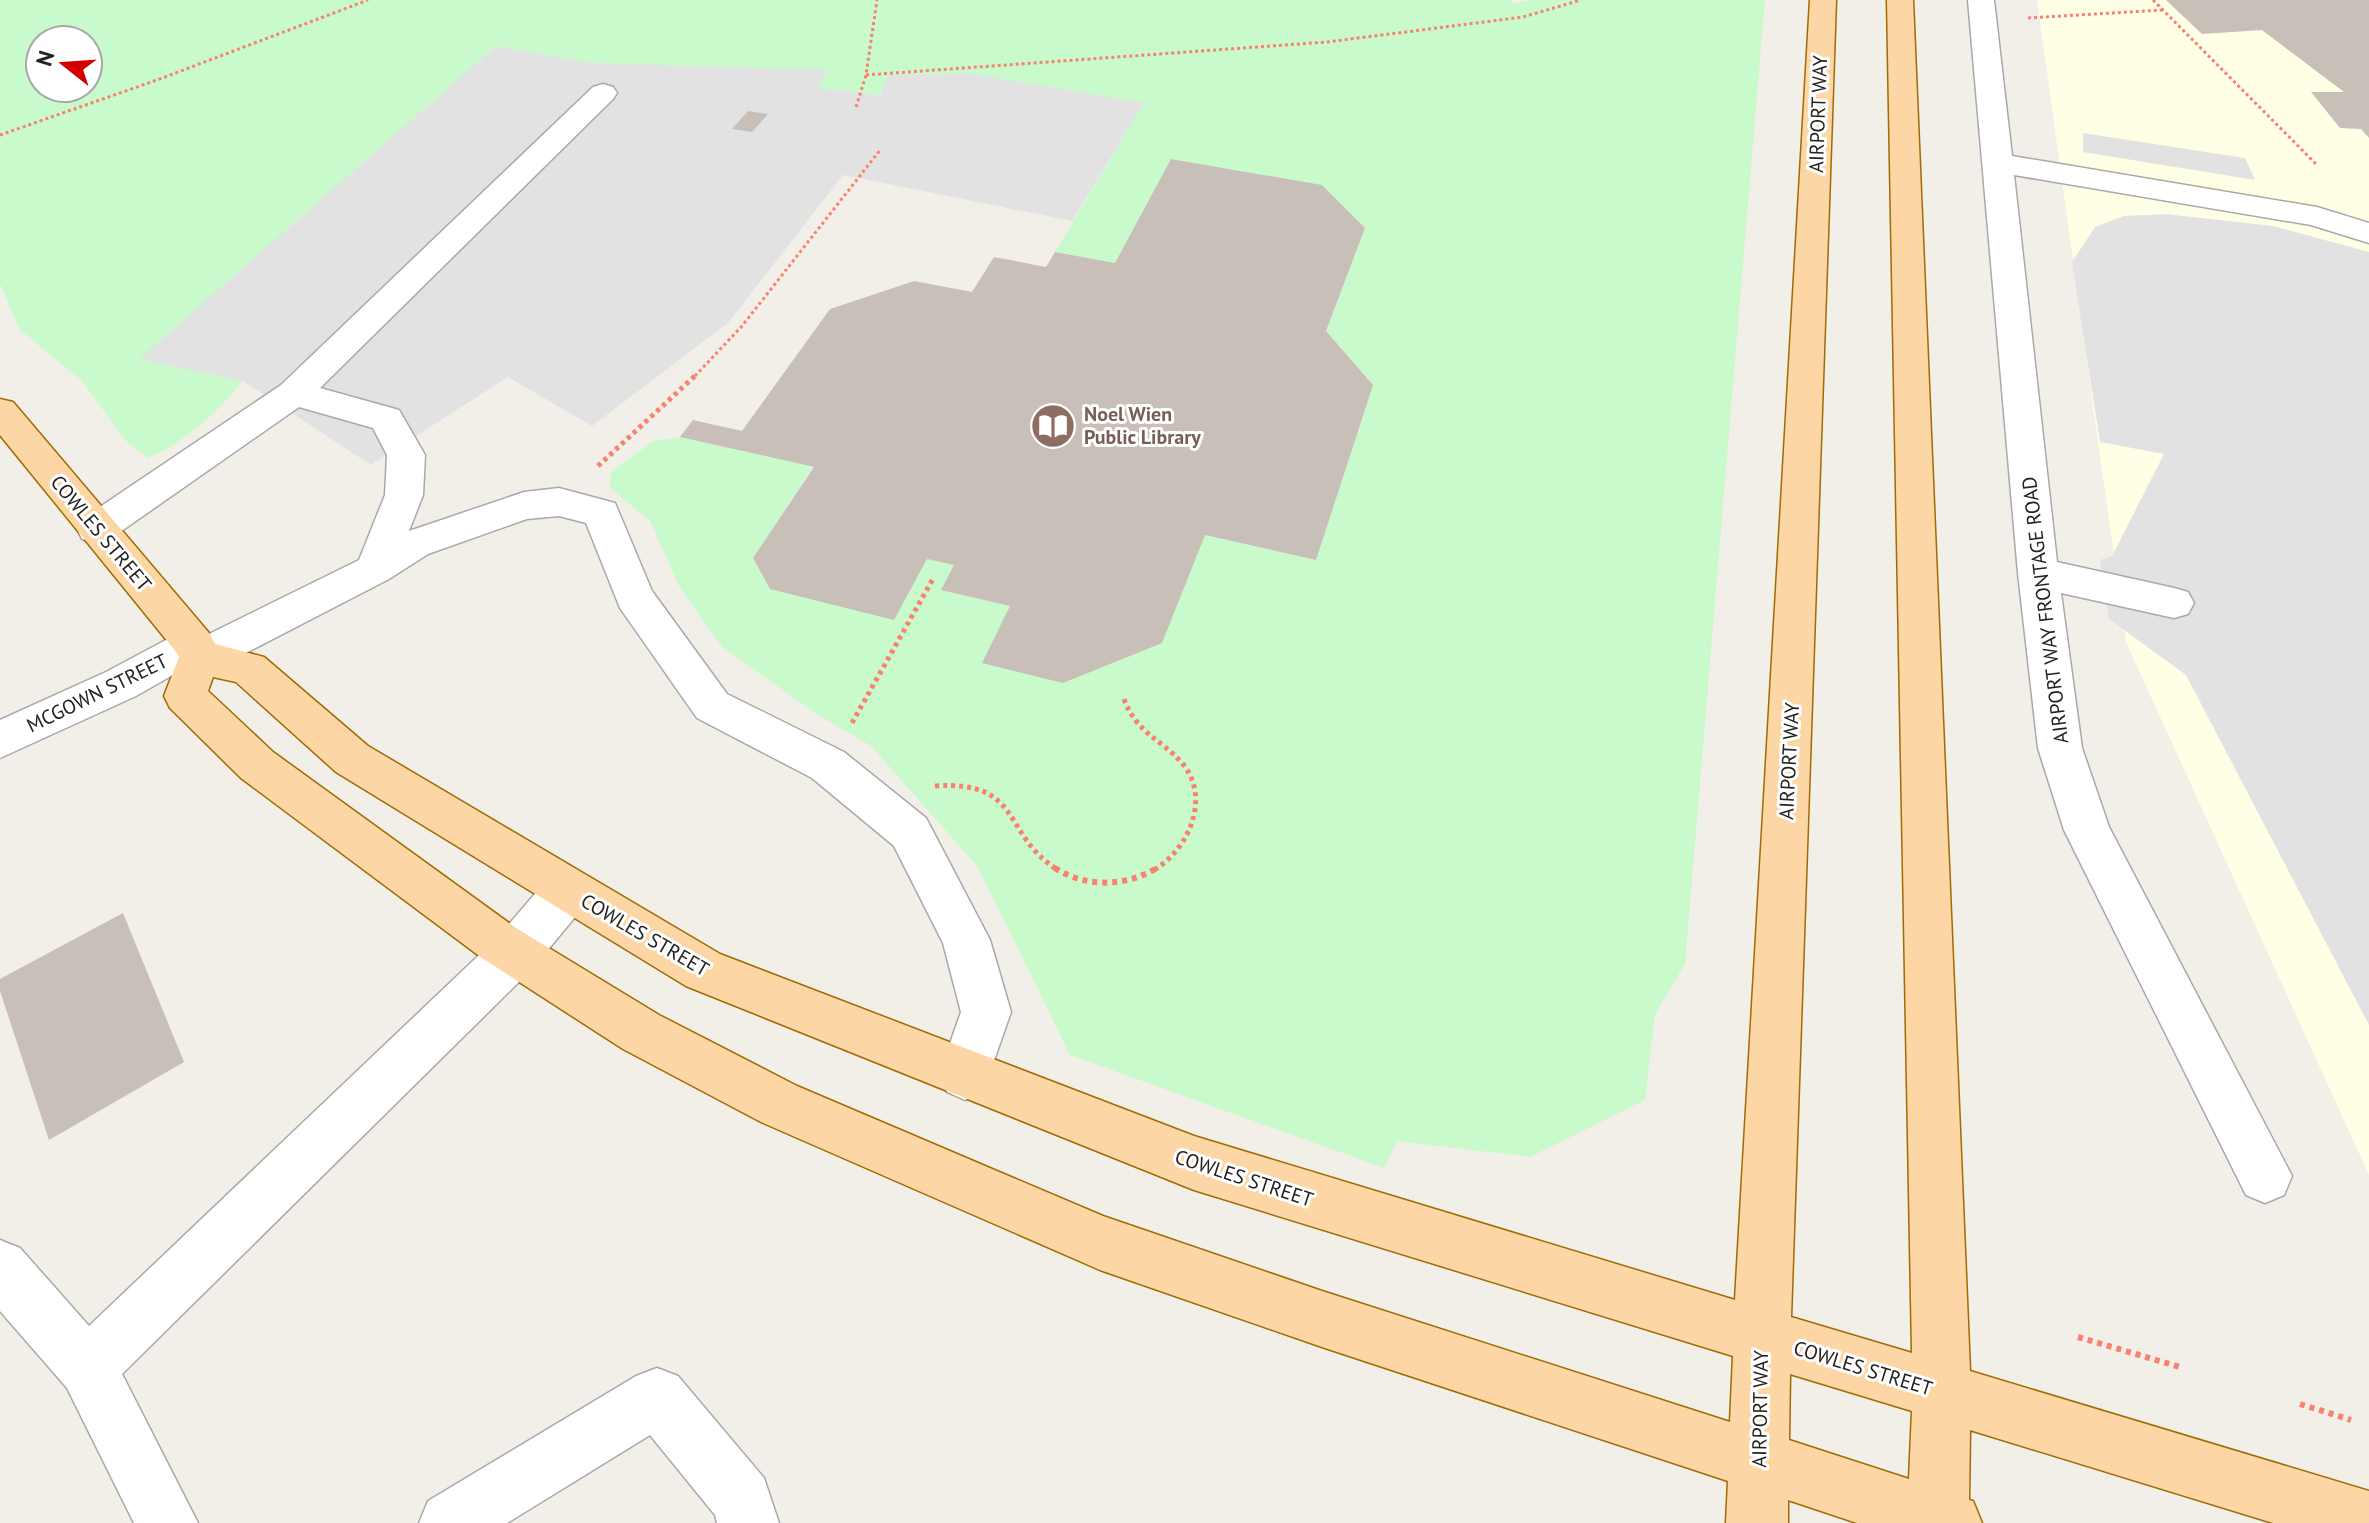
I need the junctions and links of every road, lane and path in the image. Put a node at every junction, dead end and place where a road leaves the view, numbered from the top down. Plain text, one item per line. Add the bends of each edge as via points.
1 (368, 0) edge
2 (877, 0) edge
3 (1581, 0) edge
4 (1823, 0) edge
5 (1900, 0) edge
6 (1981, 0) edge
7 (2153, 0) edge
8 (2163, 10) junction
9 (2023, 18) dead end
10 (866, 75) junction
11 (603, 93) dead end
12 (856, 107) dead end
13 (0, 135) edge
14 (881, 149) dead end
15 (1997, 163) junction
16 (2318, 166) dead end
17 (2369, 233) edge
18 (294, 393) junction
19 (0, 411) edge
20 (559, 502) junction
21 (96, 529) junction
22 (375, 569) junction
23 (2038, 573) junction
24 (934, 577) dead end
25 (2174, 603) dead end
26 (193, 666) junction
27 (1124, 699) dead end
28 (0, 740) edge
29 (828, 765) junction
30 (878, 806) junction
31 (568, 890) junction
32 (515, 953) junction
33 (965, 1075) junction
34 (2265, 1176) dead end
35 (0, 1268) edge
36 (1761, 1337) junction
37 (2078, 1337) dead end
38 (87, 1368) junction
39 (2183, 1368) dead end
40 (1942, 1392) junction
41 (2300, 1404) dead end
42 (2351, 1420) dead end
43 (1759, 1460) junction
44 (1943, 1522) edge
45 (2369, 1522) edge
46 (167, 1523) edge
47 (450, 1523) edge
48 (748, 1523) edge
49 (1757, 1523) edge

1 - 13 path
2 - 10 path
3 - 10 path via 1523,17 1327,42
4 - 36 main road, AIRPORT WAY
5 - 40 main road
6 - 15 street, AIRPORT WAY FRONTAGE ROAD
7 - 8 path
8 - 9 path
8 - 16 path
10 - 12 path
11 - 18 street
14 - 20 path via 742,326 677,395
15 - 17 street via 2317,216
15 - 23 street, AIRPORT WAY FRONTAGE ROAD
18 - 21 street
18 - 22 street via 386,419 406,455 404,495
19 - 21 main road, COWLES STREET
20 - 22 street, MCGOWN STREET via 524,506 414,544
20 - 29 street via 601,513 634,597 712,706
21 - 26 main road, COWLES STREET
22 - 26 street, MCGOWN STREET
23 - 25 street
23 - 34 street, AIRPORT WAY FRONTAGE ROAD via 2060,748 2087,830
24 - 29 path
26 - 28 street, MCGOWN STREET via 121,684
26 - 31 main road, COWLES STREET via 249,669 352,759
26 - 32 main road, COWLES STREET via 257,765
27 - 30 path via 1139,731 1180,759 1193,782 1195,819 1178,850 1153,872 1121,884 1087,884 1058,872 1039,859 1005,804 983,789 930,786
29 - 30 street
30 - 33 street via 910,832 966,940 986,1012
31 - 32 street
31 - 33 main road, COWLES STREET via 703,970
32 - 38 street
32 - 43 main road, COWLES STREET via 641,1032 779,1104 1100,1243
33 - 36 main road, COWLES STREET via 1194,1163
35 - 38 street
36 - 40 main road, COWLES STREET
36 - 43 main road, AIRPORT WAY
37 - 39 path
38 - 46 street
40 - 44 main road
40 - 45 main road, COWLES STREET
41 - 42 path
43 - 44 main road, COWLES STREET
43 - 49 main road, AIRPORT WAY
47 - 48 street via 657,1397 742,1500

